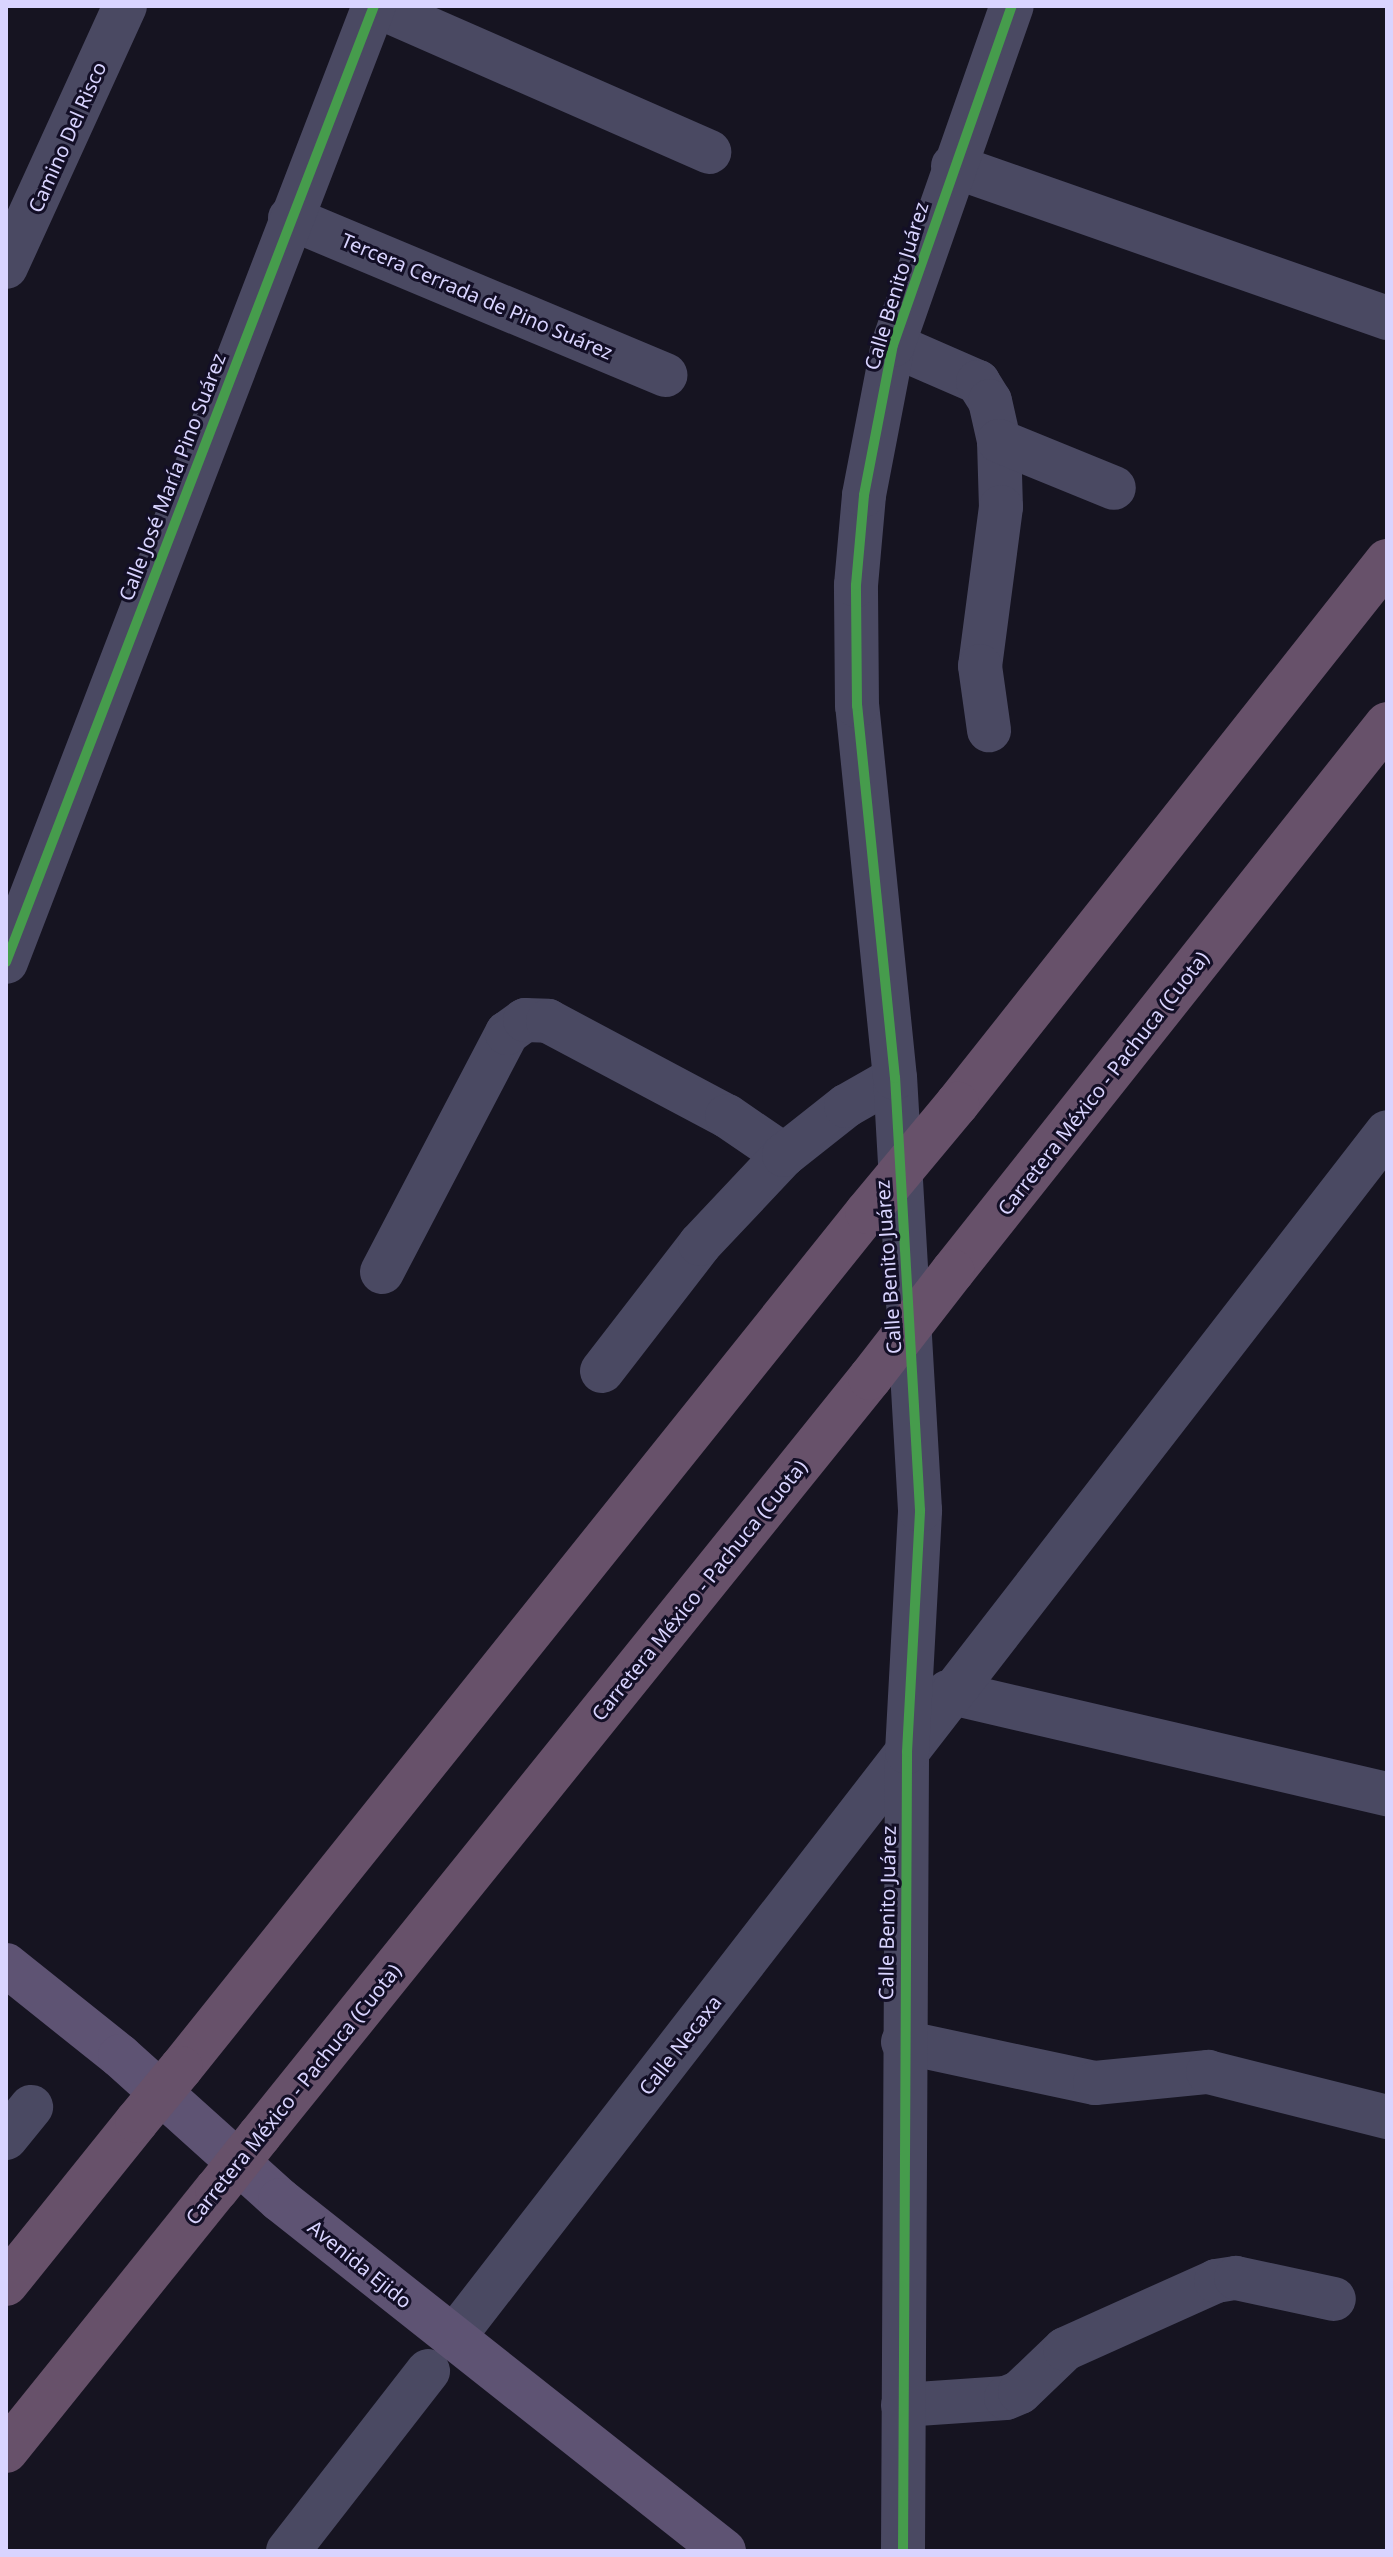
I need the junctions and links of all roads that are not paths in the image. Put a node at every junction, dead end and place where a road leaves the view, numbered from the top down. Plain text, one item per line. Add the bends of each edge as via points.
1 (125, 6) edge
2 (376, 6) edge
3 (1012, 6) edge
4 (709, 152) dead end
5 (953, 166) junction
6 (290, 218) junction
7 (6, 267) edge
8 (1387, 318) edge
9 (893, 345) junction
10 (665, 375) dead end
11 (999, 441) junction
12 (1114, 488) dead end
13 (1387, 561) edge
14 (1387, 724) edge
15 (989, 730) dead end
16 (6, 962) edge
17 (895, 1078) junction
18 (1387, 1132) edge
19 (784, 1155) junction
20 (382, 1272) dead end
21 (602, 1371) dead end
22 (948, 1692) junction
23 (907, 1752) junction
24 (1387, 1794) edge
25 (6, 1965) edge
26 (903, 2042) junction
27 (1387, 2117) edge
28 (6, 2284) edge
29 (1334, 2299) dead end
30 (440, 2354) junction
31 (903, 2405) junction
32 (6, 2451) edge
33 (288, 2551) edge
34 (724, 2551) edge
35 (903, 2551) edge

1 - 7 street, Camino Del Risco
2 - 4 street
2 - 6 street, Calle José María Pino Suárez
3 - 5 street, Calle Benito Juárez
5 - 8 street
5 - 9 street, Calle Benito Juárez
6 - 10 street, Tercera Cerrada de Pino Suárez
6 - 16 street, Calle José María Pino Suárez
9 - 11 street via 978,382 990,401
9 - 17 street, Calle Benito Juárez via 864,495 856,585 857,706
11 - 12 street
11 - 15 street via 1001,507 980,666
13 - 28 highway, bridge via 957,1104
14 - 32 highway, Carretera México - Pachuca (Cuota), bridge via 870,1378
17 - 19 street via 846,1106
17 - 23 street, Calle Benito Juárez via 920,1510
18 - 22 street, Calle Necaxa
19 - 20 street via 727,1116 548,1021 525,1020 507,1033
19 - 21 street via 700,1244
22 - 23 street, Calle Necaxa
22 - 24 street
23 - 26 street, Calle Benito Juárez
23 - 30 street, Calle Necaxa
25 - 30 main road, Avenida Ejido via 120,2056
26 - 27 street via 1095,2083 1208,2072
26 - 31 street, Calle Benito Juárez
29 - 31 street via 1236,2278 1216,2281 1065,2349 1020,2392 1006,2398
30 - 33 street, Calle Necaxa
30 - 34 main road, Avenida Ejido
31 - 35 street, Calle Benito Juárez

